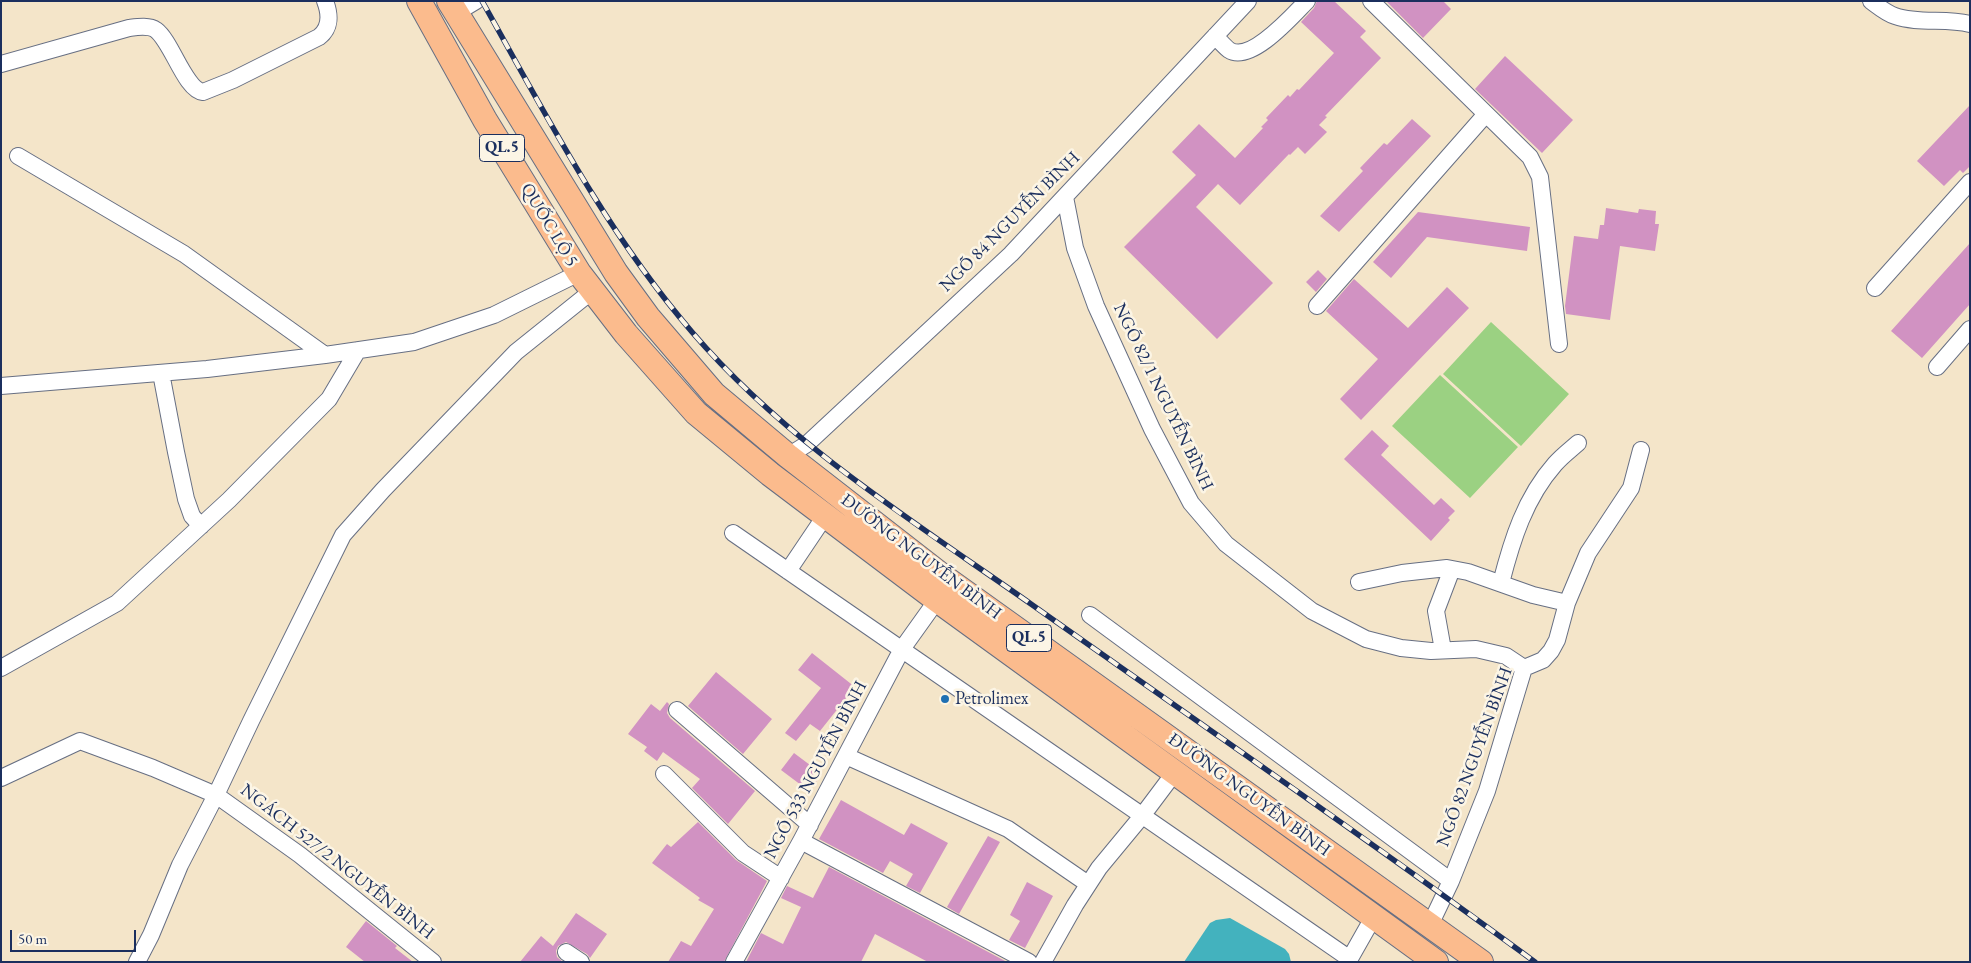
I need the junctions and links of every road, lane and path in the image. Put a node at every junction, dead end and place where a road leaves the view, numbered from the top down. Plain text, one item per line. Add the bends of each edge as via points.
1 (325, 1) edge
2 (419, 1) edge
3 (476, 1) edge
4 (1248, 1) edge
5 (1307, 1) edge
6 (1371, 1) edge
7 (1871, 1) edge
8 (452, 7) edge
9 (1970, 24) edge
10 (1215, 36) junction
11 (1, 64) edge
12 (1486, 114) junction
13 (18, 156) dead end
14 (1970, 182) edge
15 (1065, 196) junction
16 (616, 273) joint
17 (585, 282) junction
18 (1874, 288) dead end
19 (1317, 306) dead end
20 (1970, 328) edge
21 (1559, 344) dead end
22 (358, 350) junction
23 (325, 355) junction
24 (1937, 368) dead end
25 (161, 373) junction
26 (1, 386) edge
27 (1578, 442) dead end
28 (1640, 450) dead end
29 (788, 456) junction
30 (825, 516) junction
31 (201, 526) junction
32 (734, 533) dead end
33 (1452, 570) junction
34 (788, 571) junction
35 (1359, 582) dead end
36 (1501, 583) junction
37 (937, 600) junction
38 (1567, 603) junction
39 (1090, 615) dead end
40 (902, 649) junction
41 (1443, 650) junction
42 (1, 668) edge
43 (1524, 668) junction
44 (677, 710) dead end
45 (846, 756) junction
46 (1175, 772) junction
47 (664, 774) dead end
48 (1, 778) edge
49 (216, 795) junction
50 (1142, 816) junction
51 (810, 825) junction
52 (801, 841) junction
53 (781, 878) junction
54 (1451, 882) junction
55 (1088, 884) junction
56 (1374, 916) junction
57 (1430, 925) junction
58 (566, 952) dead end
59 (1349, 960) edge
60 (137, 962) edge
61 (433, 962) edge
62 (581, 962) edge
63 (734, 962) edge
64 (1029, 962) edge
65 (1043, 962) edge
66 (1436, 962) edge
67 (1481, 962) edge

1 - 11 street via 328,21 319,37 203,92 194,89 173,51 156,30 147,27 129,28
2 - 17 highway, QUỐC LỘ 5 / QL.5 via 485,120
3 - 8 street
4 - 10 street, NGÕ 84 NGUYỄN BÌNH
5 - 10 street via 1266,40 1249,50 1230,50
6 - 12 street
7 - 9 street via 1900,18
8 - 16 highway, QUỐC LỘ 5 / QL.5
10 - 15 street, NGÕ 84 NGUYỄN BÌNH
12 - 19 street
12 - 21 street via 1530,157 1539,172
13 - 23 street via 184,254
14 - 18 street
15 - 29 street, NGÕ 84 NGUYỄN BÌNH via 1011,254 807,444
15 - 41 street, NGÕ 82/1 NGUYỄN BÌNH via 1075,248 1096,306 1152,429 1191,503 1226,544 1312,611 1366,639 1401,648
16 - 29 highway, ĐƯỜNG NGUYỄN BÌNH / QL.5 via 648,317 714,394
17 - 22 street via 414,342
17 - 30 highway, ĐƯỜNG NGUYỄN BÌNH / QL.5 via 696,413
17 - 49 street via 343,535
20 - 24 street
22 - 23 street
22 - 31 street via 329,399
23 - 25 street
25 - 26 street
25 - 31 street via 186,499 192,516
27 - 36 street via 1555,464 1528,502
28 - 38 street, NGÕ 82 NGUYỄN BÌNH via 1631,488 1588,553
29 - 57 highway, ĐƯỜNG NGUYỄN BÌNH / QL.5 via 941,575
30 - 34 street
30 - 37 highway, ĐƯỜNG NGUYỄN BÌNH / QL.5
31 - 42 street via 117,603
32 - 34 street
33 - 35 street via 1402,573
33 - 36 street
33 - 41 street via 1436,611
34 - 40 street
36 - 38 street
37 - 40 street, NGÕ 533 NGUYỄN BÌNH
37 - 46 highway, ĐƯỜNG NGUYỄN BÌNH / QL.5
38 - 43 street, NGÕ 82 NGUYỄN BÌNH via 1552,651 1543,660
39 - 54 street
40 - 45 street, NGÕ 533 NGUYỄN BÌNH
40 - 50 street
41 - 43 street, NGÕ 82/1 NGUYỄN BÌNH via 1476,649 1506,656
43 - 54 street, NGÕ 82 NGUYỄN BÌNH via 1487,791
44 - 51 street
45 - 51 street, NGÕ 533 NGUYỄN BÌNH
45 - 55 street via 1008,829
46 - 50 street
46 - 56 highway, ĐƯỜNG NGUYỄN BÌNH / QL.5
47 - 53 street via 743,853
48 - 49 street, NGÁCH 527/2 NGUYỄN BÌNH via 80,741
49 - 60 street via 180,865
49 - 61 street, NGÁCH 527/2 NGUYỄN BÌNH via 300,855
50 - 55 street
50 - 59 street
51 - 52 street, NGÕ 533 NGUYỄN BÌNH
52 - 53 street, NGÕ 533 NGUYỄN BÌNH
52 - 64 street
53 - 63 street, NGÕ 533 NGUYỄN BÌNH
54 - 57 street, NGÕ 82 NGUYỄN BÌNH
55 - 65 street
56 - 59 street
56 - 66 highway, ĐƯỜNG NGUYỄN BÌNH / QL.5
57 - 67 highway, ĐƯỜNG NGUYỄN BÌNH / QL.5
58 - 62 street

